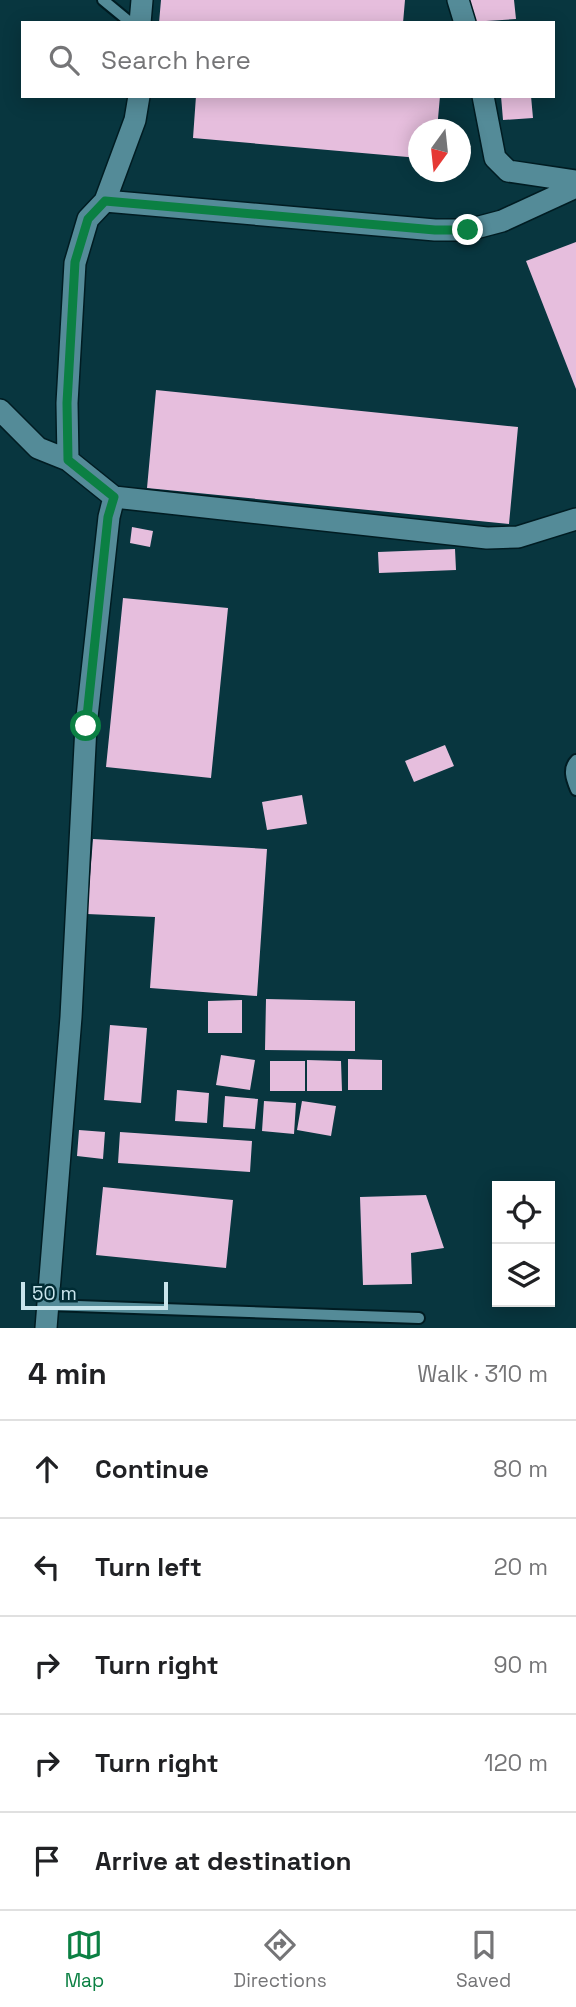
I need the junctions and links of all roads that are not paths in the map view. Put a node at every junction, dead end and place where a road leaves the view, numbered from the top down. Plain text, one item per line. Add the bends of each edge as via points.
1 (103, 0) edge
2 (142, 0) edge
3 (458, 0) edge
4 (129, 21) edge
5 (140, 21) edge
6 (464, 21) edge
7 (139, 98) edge
8 (483, 98) edge
9 (576, 181) edge
10 (576, 187) edge
11 (105, 201) junction
12 (0, 410) edge
13 (68, 460) junction
14 (114, 497) junction
15 (576, 519) edge
16 (576, 760) edge
17 (576, 790) edge
18 (48, 1305) junction
19 (419, 1318) dead end
20 (46, 1328) edge

1 - 4 lane
2 - 5 street
3 - 6 street
7 - 11 street
8 - 9 street via 495,158 501,165 508,171
10 - 11 street via 502,221 468,230
11 - 13 street via 88,219 75,262
12 - 13 street via 38,448
13 - 14 street
14 - 15 street via 487,538 518,537
14 - 18 street via 108,517 86,726 71,1017
16 - 17 lane via 571,778
18 - 19 lane
18 - 20 street

